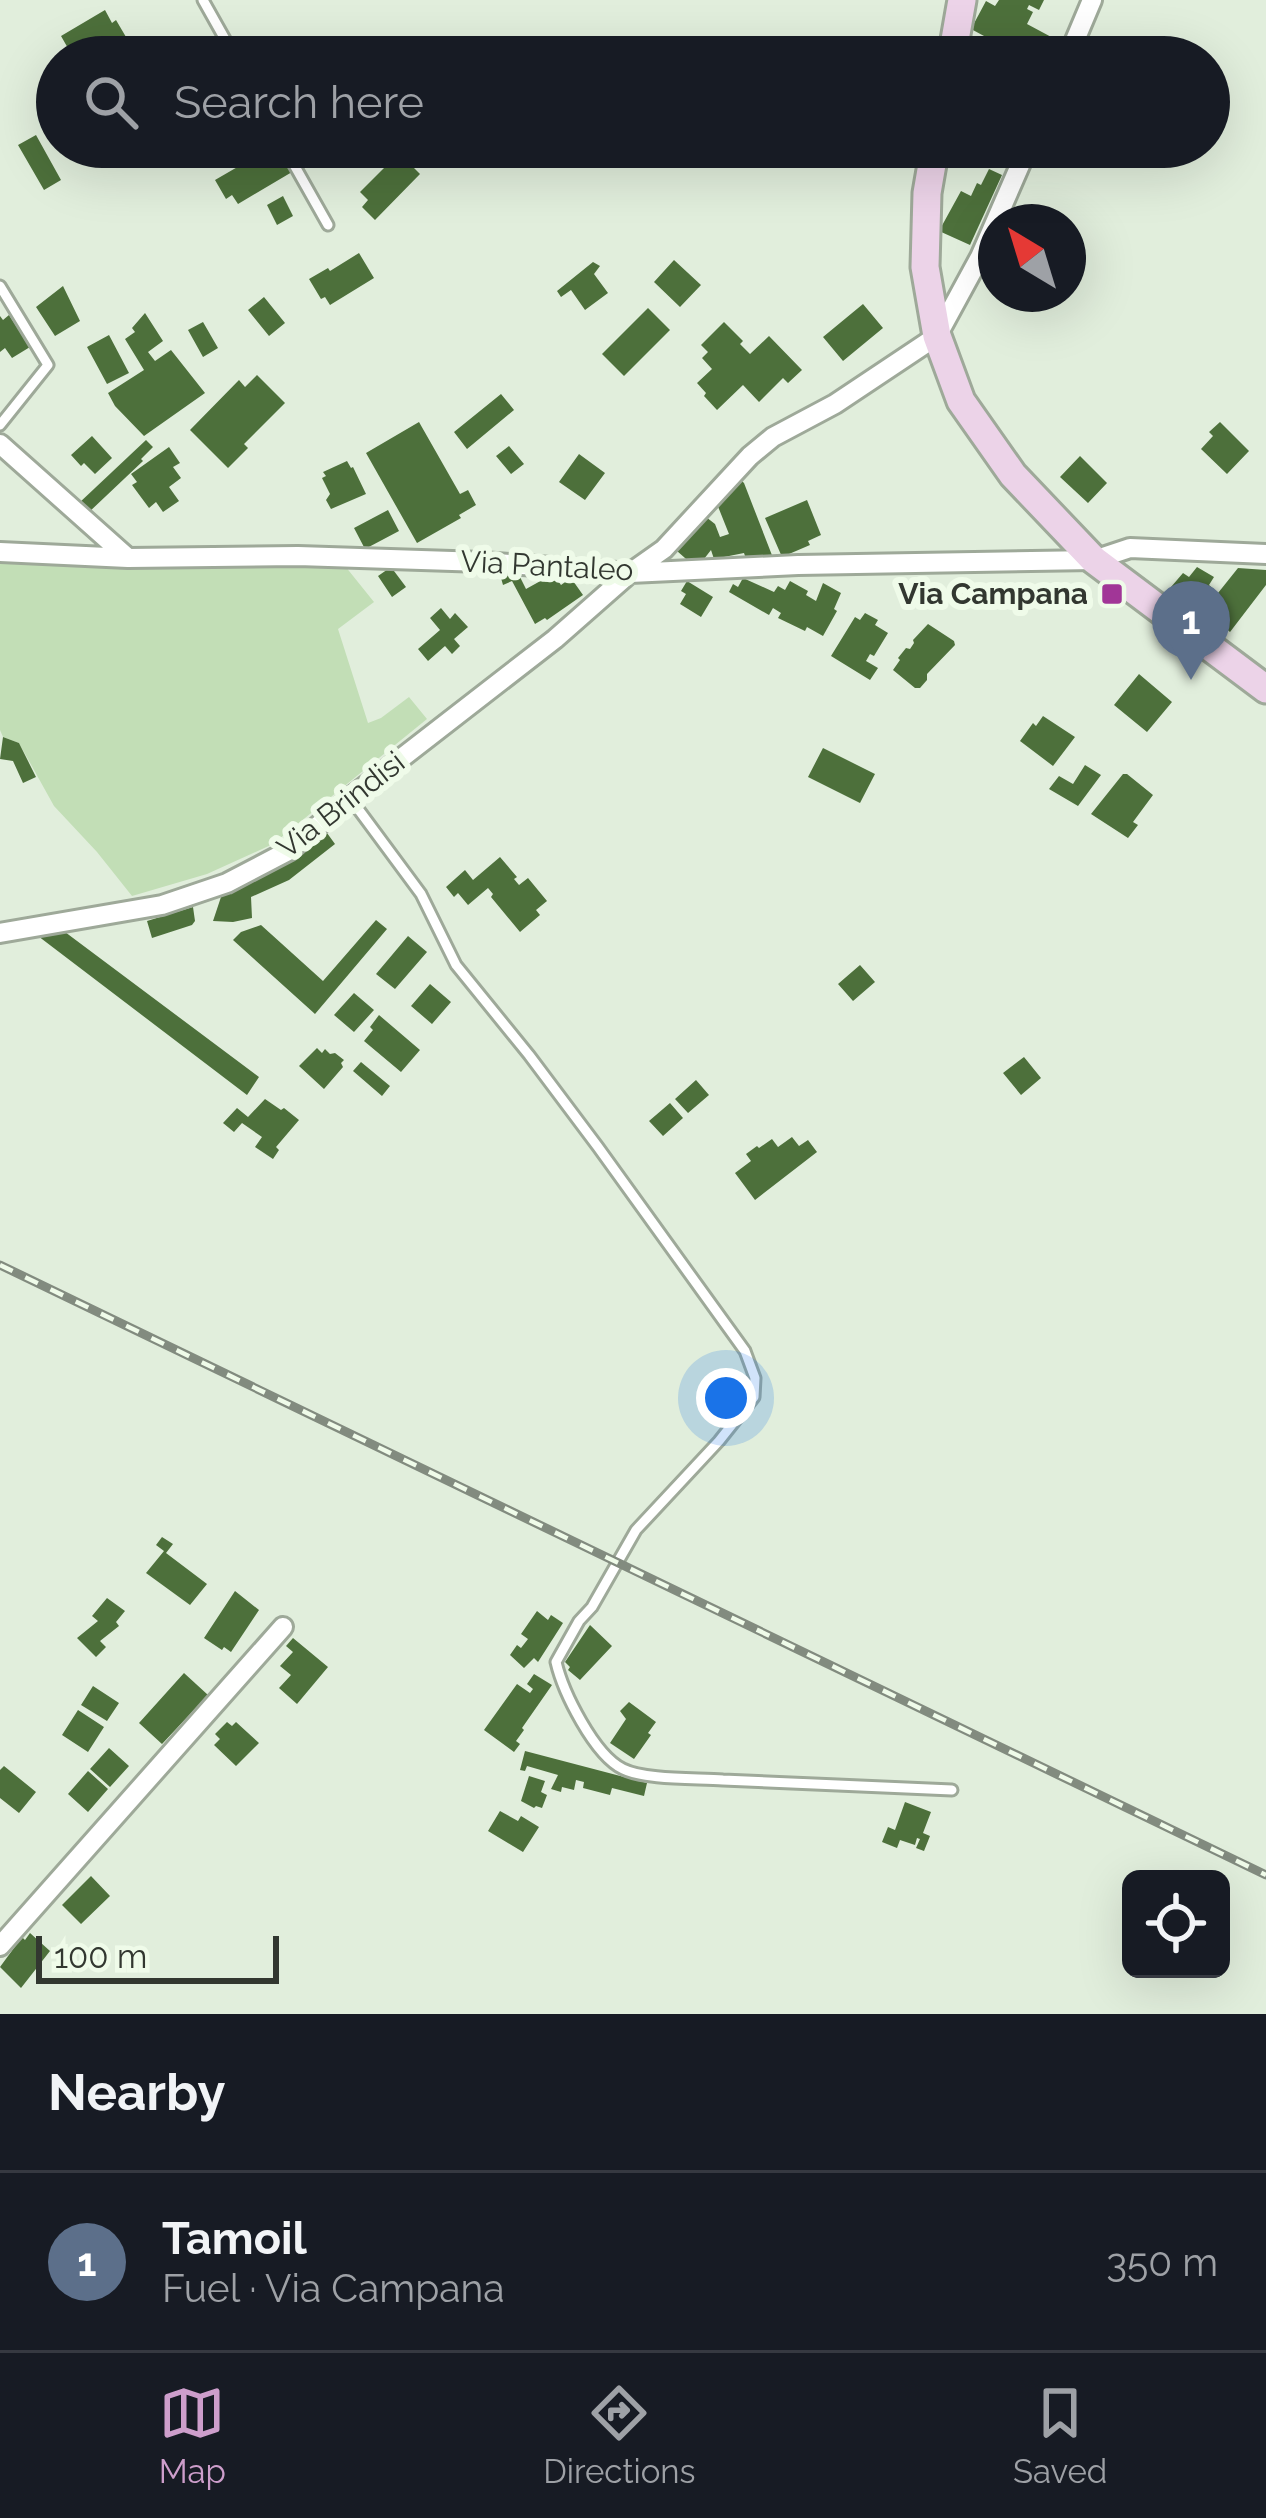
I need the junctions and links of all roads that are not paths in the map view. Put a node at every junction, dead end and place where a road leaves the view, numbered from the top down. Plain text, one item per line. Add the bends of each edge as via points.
1 (203, 0) edge
2 (962, 0) edge
3 (1092, 0) edge
4 (223, 36) edge
5 (956, 36) edge
6 (1077, 36) edge
7 (296, 168) edge
8 (931, 168) edge
9 (1019, 168) edge
10 (328, 225) dead end
11 (0, 286) edge
12 (937, 336) junction
13 (0, 425) edge
14 (0, 444) edge
15 (0, 552) edge
16 (1266, 554) edge
17 (128, 558) junction
18 (1094, 560) junction
19 (630, 573) junction
20 (1266, 689) edge
21 (350, 798) junction
22 (0, 933) edge
23 (283, 1627) dead end
24 (952, 1790) dead end
25 (0, 1946) edge

1 - 4 lane
2 - 5 main road
3 - 6 street
7 - 10 lane
8 - 12 main road via 925,267
9 - 12 street
11 - 13 lane via 48,365
12 - 18 main road via 962,401 1000,457
12 - 19 street, Via Brindisi via 773,436 664,549
14 - 17 street
15 - 17 street, Via Pantaleo
16 - 18 street, Via Pantaleo via 1130,548
17 - 19 street, Via Pantaleo via 298,556
18 - 19 street, Via Pantaleo
18 - 20 main road
19 - 21 street, Via Brindisi
21 - 22 street, Via Brindisi via 290,850 227,883 162,905
21 - 24 lane via 421,894 456,965 635,1197 745,1351 755,1378 754,1396 719,1442 636,1530 556,1662 576,1713 626,1771
23 - 25 street

